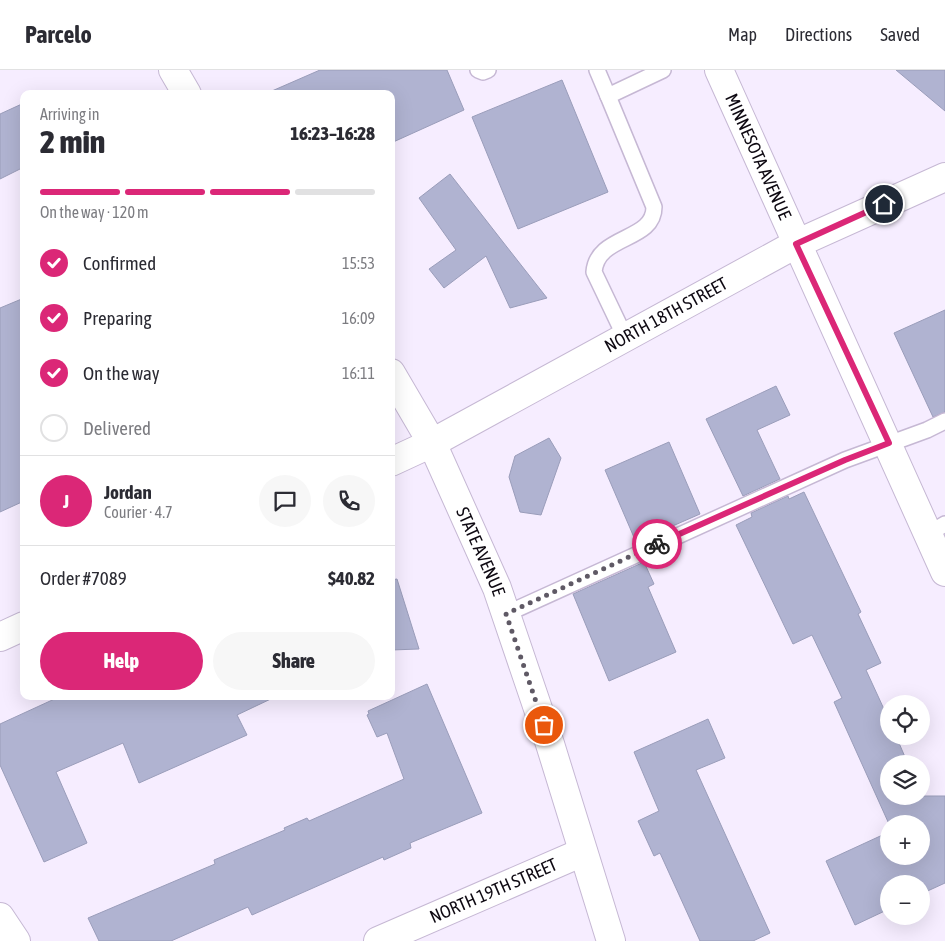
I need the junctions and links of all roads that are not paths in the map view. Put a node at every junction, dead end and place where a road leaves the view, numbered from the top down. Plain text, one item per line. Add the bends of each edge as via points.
1 (172, 70) edge
2 (478, 70) edge
3 (488, 70) edge
4 (597, 70) edge
5 (663, 70) edge
6 (719, 70) edge
7 (184, 90) edge
8 (608, 96) junction
9 (945, 176) edge
10 (796, 244) junction
11 (625, 337) junction
12 (395, 380) edge
13 (945, 421) edge
14 (432, 443) junction
15 (889, 443) junction
16 (395, 460) edge
17 (937, 529) edge
18 (945, 572) edge
19 (506, 614) junction
20 (20, 628) edge
21 (0, 637) edge
22 (583, 852) junction
23 (0, 917) edge
24 (16, 941) edge
25 (378, 941) edge
26 (611, 941) edge

1 - 7 main road
2 - 3 lane
4 - 8 lane
5 - 8 lane
6 - 10 main road, MINNESOTA AVENUE
8 - 11 lane via 654,207 650,224 603,251 595,261 594,272
9 - 10 main road, NORTH 18TH STREET
10 - 11 main road, NORTH 18TH STREET
10 - 15 main road, MINNESOTA AVENUE
11 - 14 main road, NORTH 18TH STREET
12 - 14 main road, STATE AVENUE
13 - 15 lane
14 - 16 main road, NORTH 18TH STREET
14 - 19 main road, STATE AVENUE
15 - 17 main road, MINNESOTA AVENUE
15 - 19 lane
17 - 18 main road, MINNESOTA AVENUE
19 - 22 main road, STATE AVENUE
20 - 21 main road
22 - 25 main road, NORTH 19TH STREET
22 - 26 main road, STATE AVENUE
23 - 24 main road

